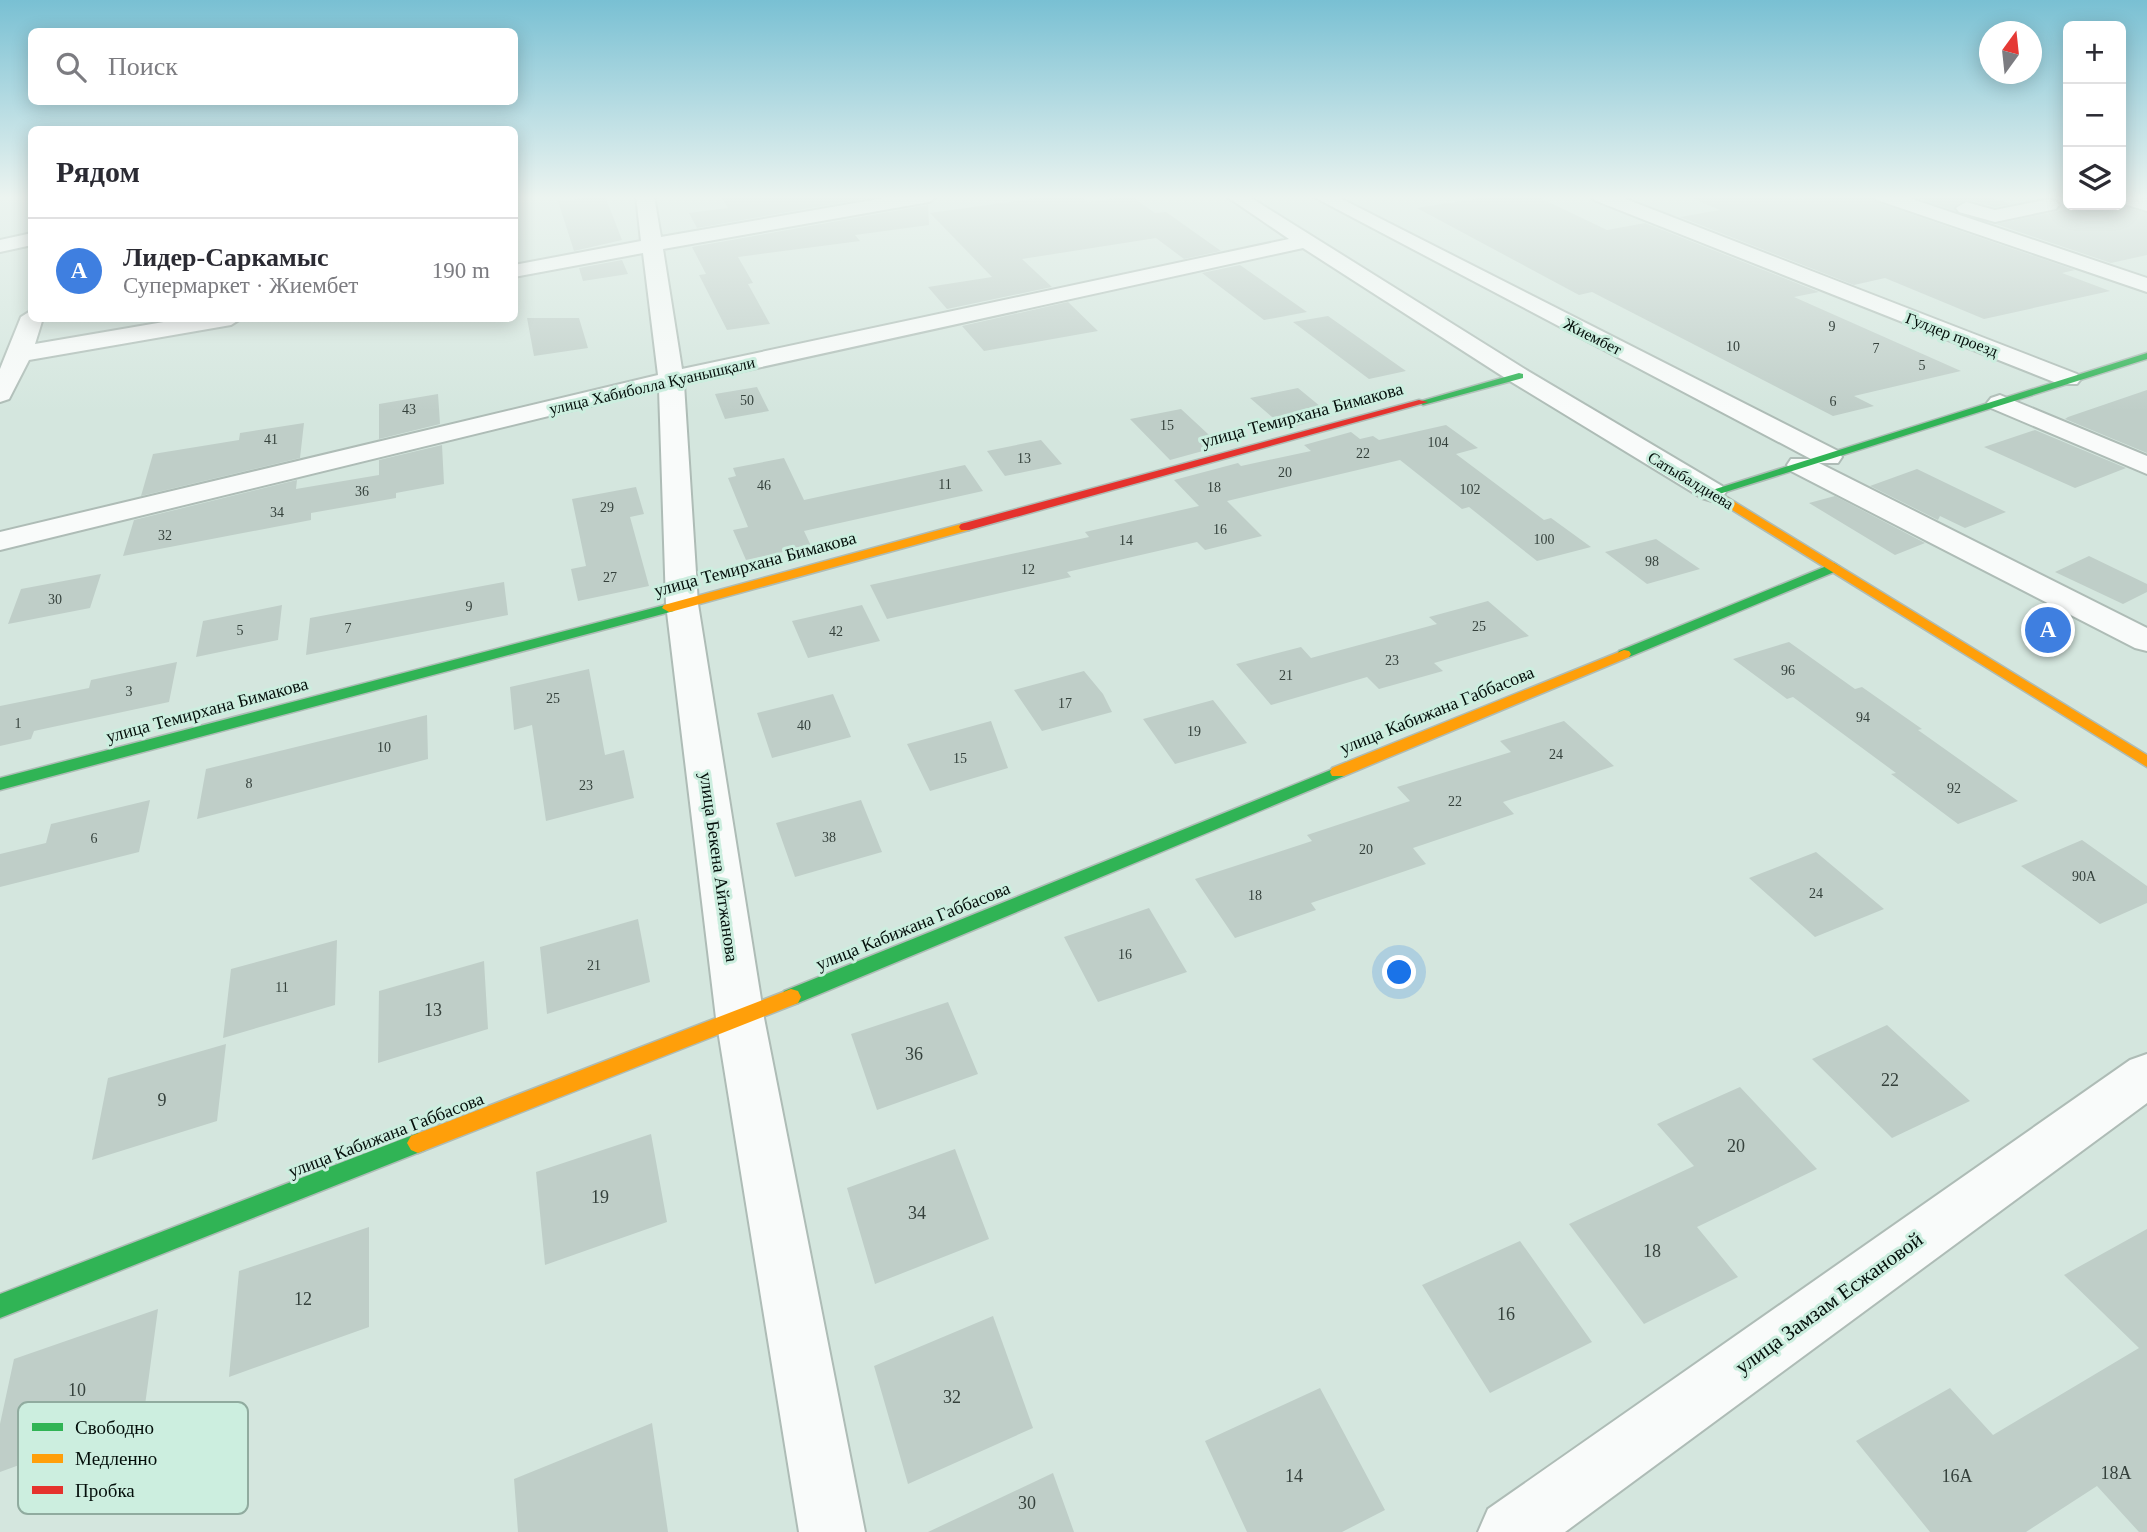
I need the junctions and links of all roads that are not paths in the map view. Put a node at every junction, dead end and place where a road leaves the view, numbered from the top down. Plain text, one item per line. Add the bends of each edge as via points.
1 (654, 267) edge
2 (1186, 267) edge
3 (1349, 267) edge
4 (1454, 267) edge
5 (1783, 267) edge
6 (2095, 267) edge
7 (2147, 285) edge
8 (30, 322) edge
9 (208, 322) edge
10 (20, 354) junction
11 (2147, 356) edge
12 (1518, 376) junction
13 (671, 379) junction
14 (2068, 379) junction
15 (0, 394) edge
16 (2000, 403) junction
17 (1814, 461) junction
18 (2147, 466) edge
19 (1712, 492) junction
20 (0, 541) edge
21 (1834, 567) junction
22 (682, 604) junction
23 (2147, 642) edge
24 (2147, 762) edge
25 (0, 784) edge
26 (740, 1018) junction
27 (2147, 1075) edge
28 (0, 1306) edge
29 (832, 1532) edge
30 (1511, 1532) edge

1 - 13 street, улица Бекена Айтжанова
2 - 13 street, улица Хабиболла Қуанышқали
3 - 12 street, Сатыбалдиева
4 - 17 street, Жиембет
5 - 14 street, Гулдер проезд
6 - 7 street
8 - 10 street
9 - 10 street
10 - 15 street
11 - 14 street
12 - 19 street, Сатыбалдиева
12 - 22 street, улица Темирхана Бимакова
13 - 20 street, улица Хабиболла Қуанышқали
13 - 22 street, улица Бекена Айтжанова
14 - 16 street
16 - 17 street
16 - 18 street
17 - 19 street
17 - 23 street, Жиембет
19 - 21 street, Сатыбалдиева
21 - 24 street, Сатыбалдиева
21 - 26 street, улица Кабижана Габбасова
22 - 25 street, улица Темирхана Бимакова
22 - 26 street, улица Бекена Айтжанова
26 - 28 street, улица Кабижана Габбасова
26 - 29 street, улица Бекена Айтжанова
27 - 30 street, улица Замзам Есжановой

